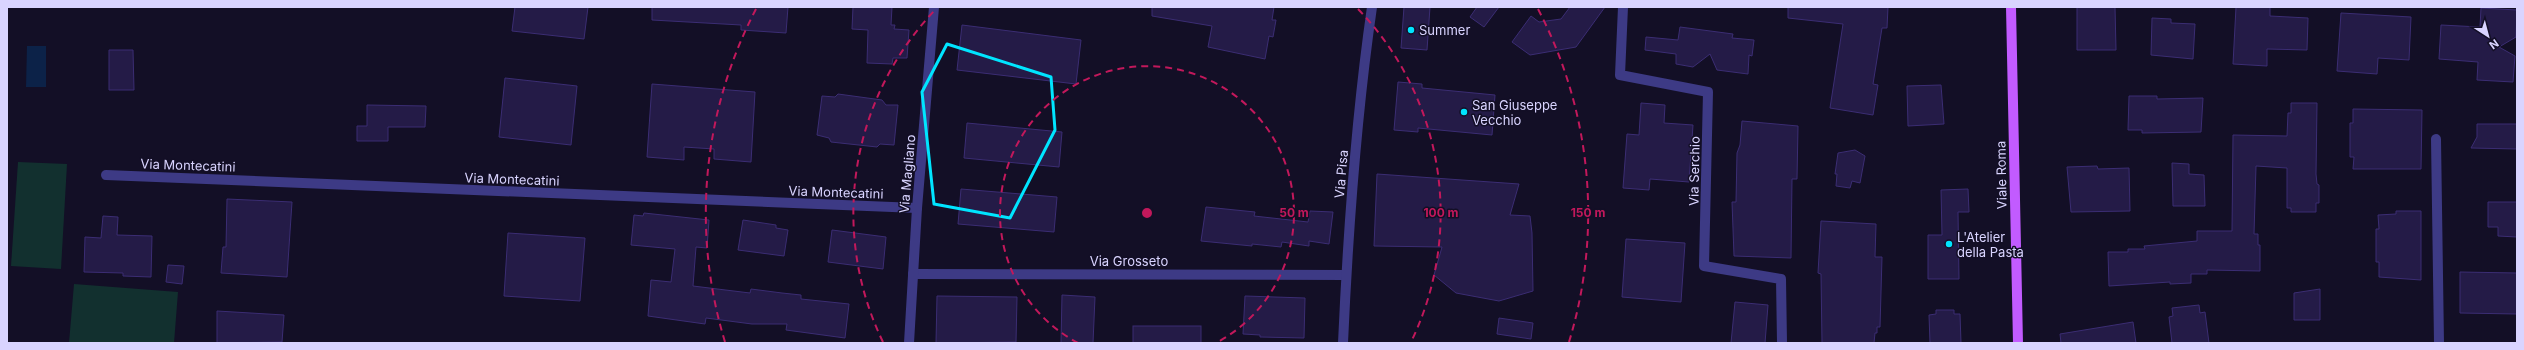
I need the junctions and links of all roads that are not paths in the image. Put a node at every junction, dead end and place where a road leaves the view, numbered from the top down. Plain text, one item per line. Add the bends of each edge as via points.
1 (934, 7) edge
2 (1372, 7) edge
3 (1623, 7) edge
4 (2011, 7) edge
5 (2436, 139) dead end
6 (106, 175) dead end
7 (917, 208) junction
8 (913, 274) junction
9 (1346, 275) junction
10 (909, 343) edge
11 (1343, 343) edge
12 (1782, 343) edge
13 (2018, 343) edge
14 (2439, 343) edge

1 - 7 street, Via Magliano
2 - 9 street, Via Pisa via 1363,68
3 - 12 street, Via Serchio via 1620,75 1708,92 1704,266 1781,279
4 - 13 main road, Viale Roma
5 - 14 street
6 - 7 street, Via Montecatini
7 - 8 street, Via Magliano
8 - 9 street, Via Grosseto
8 - 10 street, Via Magliano
9 - 11 street, Via Pisa

